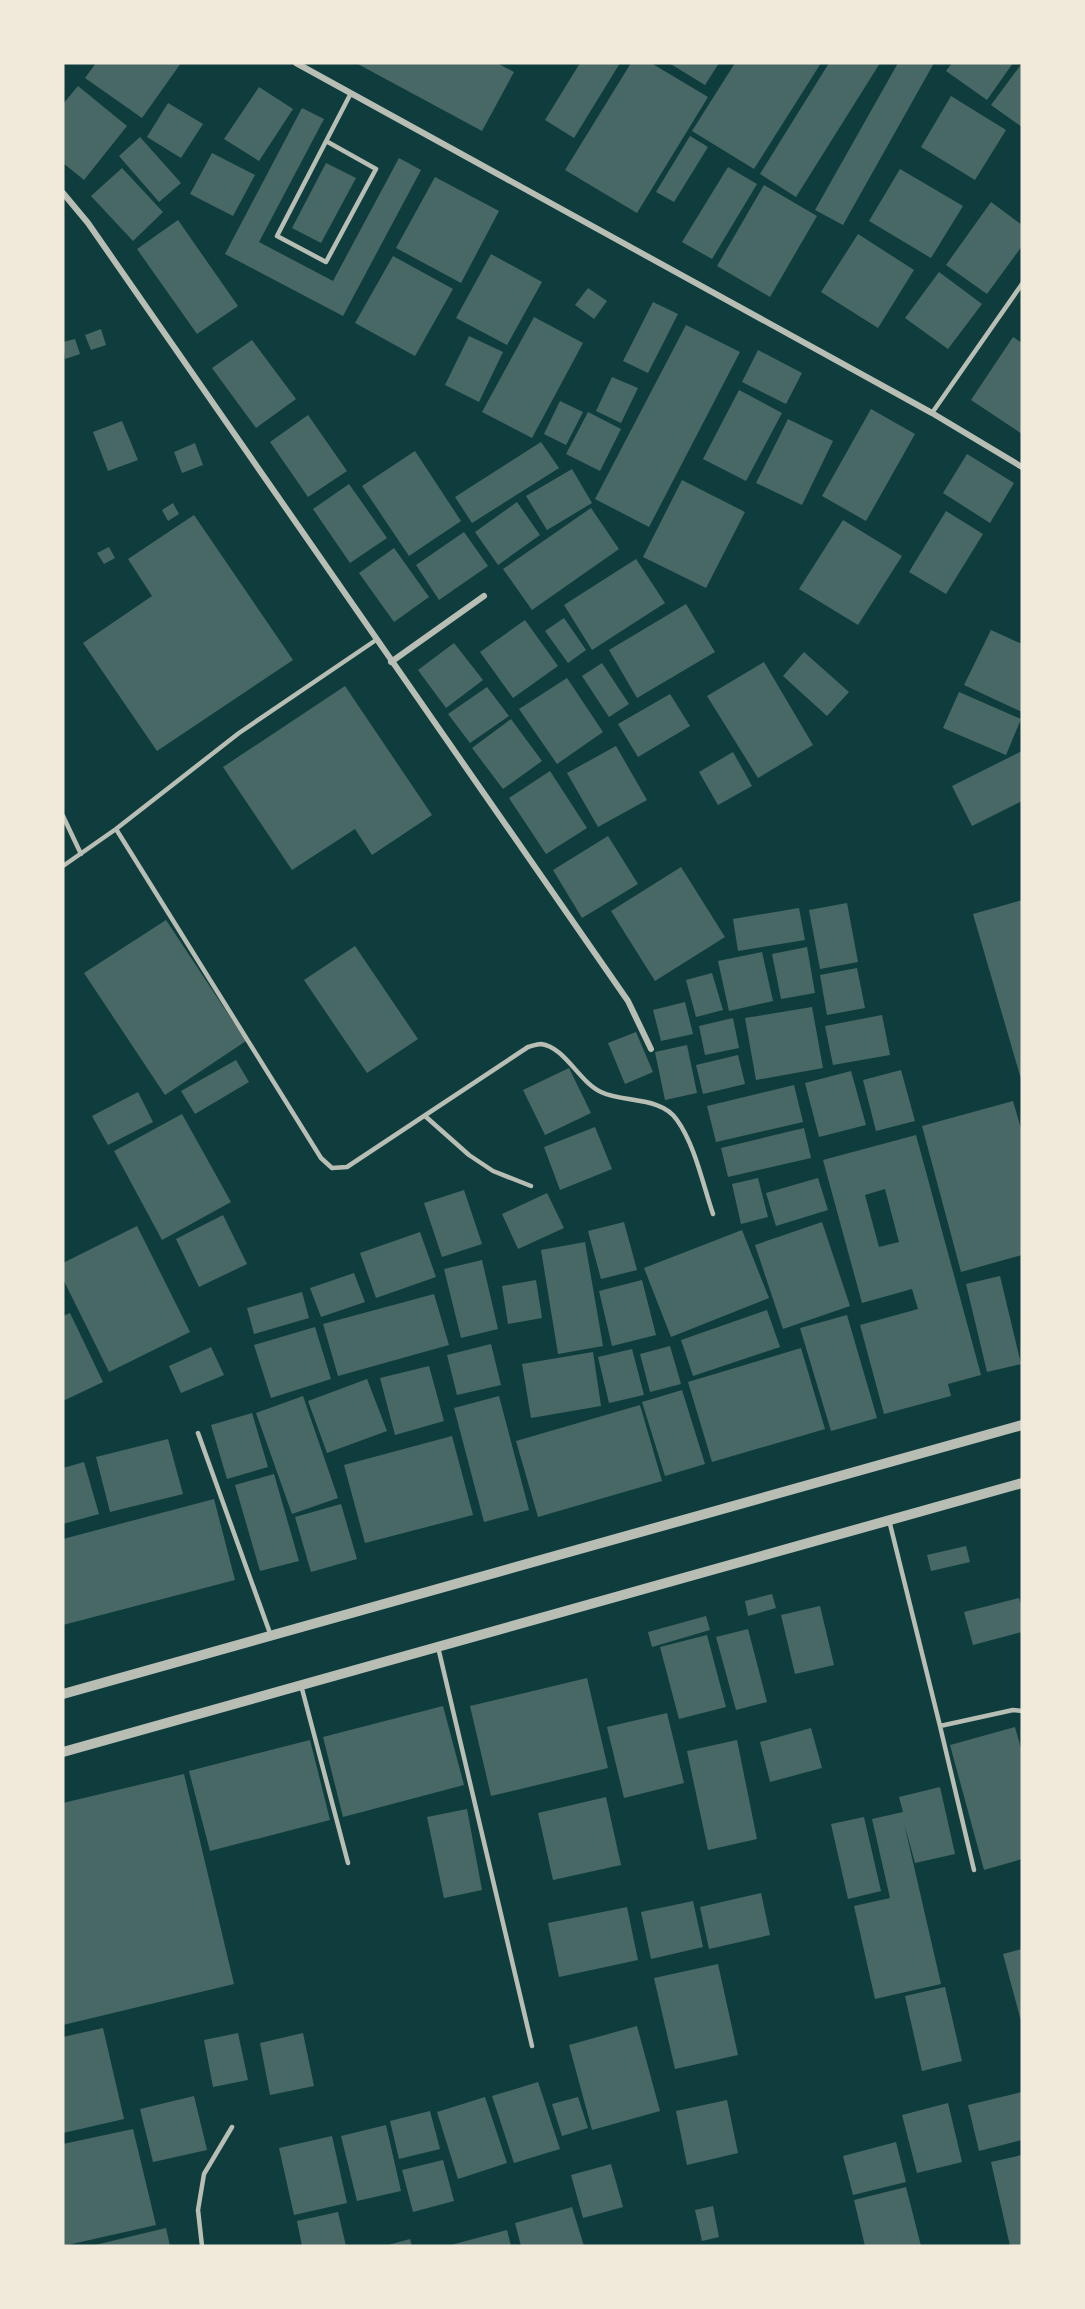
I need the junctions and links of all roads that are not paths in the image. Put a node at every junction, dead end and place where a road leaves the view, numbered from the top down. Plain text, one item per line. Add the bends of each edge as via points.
1 (296, 63) edge
2 (351, 93) junction
3 (326, 141) junction
4 (63, 193) edge
5 (1022, 284) edge
6 (932, 413) junction
7 (1022, 467) edge
8 (484, 596) dead end
9 (376, 640) junction
10 (391, 662) junction
11 (63, 816) edge
12 (116, 829) junction
13 (81, 854) junction
14 (63, 866) edge
15 (651, 1048) dead end
16 (425, 1116) junction
17 (531, 1186) dead end
18 (713, 1214) dead end
19 (1022, 1425) edge
20 (198, 1433) dead end
21 (1022, 1482) edge
22 (889, 1520) junction
23 (271, 1636) junction
24 (438, 1647) junction
25 (302, 1685) junction
26 (63, 1694) edge
27 (1022, 1711) edge
28 (940, 1726) junction
29 (63, 1752) edge
30 (348, 1863) dead end
31 (974, 1870) dead end
32 (532, 2046) dead end
33 (232, 2127) dead end
34 (202, 2246) edge

1 - 2 street
2 - 3 lane
2 - 6 street
3 - 3 lane via 277,236 326,262 376,169
4 - 9 street via 88,223
5 - 6 lane
6 - 7 street
8 - 10 street
9 - 10 street
9 - 12 lane via 238,733
10 - 15 street via 628,1002
11 - 13 lane
12 - 13 lane
12 - 16 lane via 321,1158 332,1168 348,1167
13 - 14 lane
16 - 17 lane via 493,1171
16 - 18 lane via 528,1047 542,1044 557,1051 585,1082 602,1093 663,1108 676,1118
19 - 23 street
20 - 23 lane
21 - 22 street
22 - 24 street
22 - 28 lane
23 - 26 street
24 - 25 street
24 - 32 lane
25 - 29 street
25 - 30 lane
27 - 28 lane
28 - 31 lane
33 - 34 lane via 204,2174 198,2210

